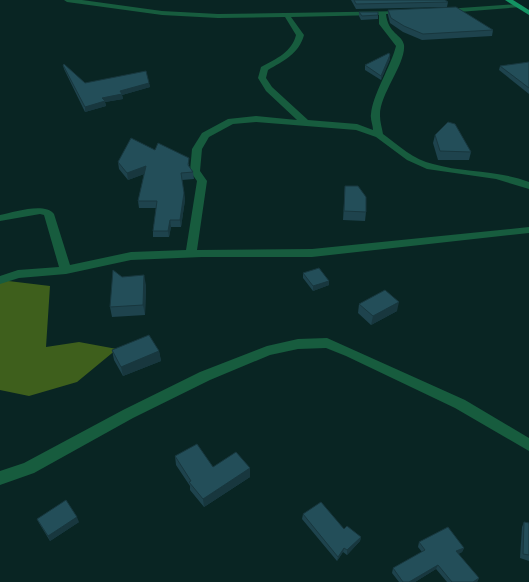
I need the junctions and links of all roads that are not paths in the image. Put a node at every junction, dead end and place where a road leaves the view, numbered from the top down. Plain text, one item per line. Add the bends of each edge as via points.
1 (67, 0) edge
2 (508, 0) edge
3 (519, 6) junction
4 (438, 11) edge
5 (414, 12) edge
6 (382, 13) junction
7 (529, 13) edge
8 (287, 14) junction
9 (306, 123) junction
10 (379, 135) junction
11 (529, 180) edge
12 (517, 181) junction
13 (529, 186) edge
14 (0, 218) edge
15 (529, 230) edge
16 (191, 254) junction
17 (66, 270) junction
18 (0, 280) edge
19 (529, 445) edge
20 (0, 478) edge

1 - 8 street via 162,13 237,16
2 - 3 main road
3 - 4 street
3 - 7 main road
5 - 6 street
6 - 8 street
6 - 10 street via 383,24 400,46 377,105
8 - 9 street via 300,35 299,43 292,52 264,69 262,78 269,89
9 - 10 street via 357,128
9 - 16 street via 256,119 231,121 205,135 197,149 195,171 202,181
10 - 12 street via 410,158 430,167
11 - 12 street
12 - 13 street
14 - 17 street via 40,211 49,214
15 - 16 street via 312,253
16 - 17 street via 131,256
17 - 18 street via 18,274
19 - 20 street via 460,404 351,353 327,343 298,344 267,351 205,376 29,468

